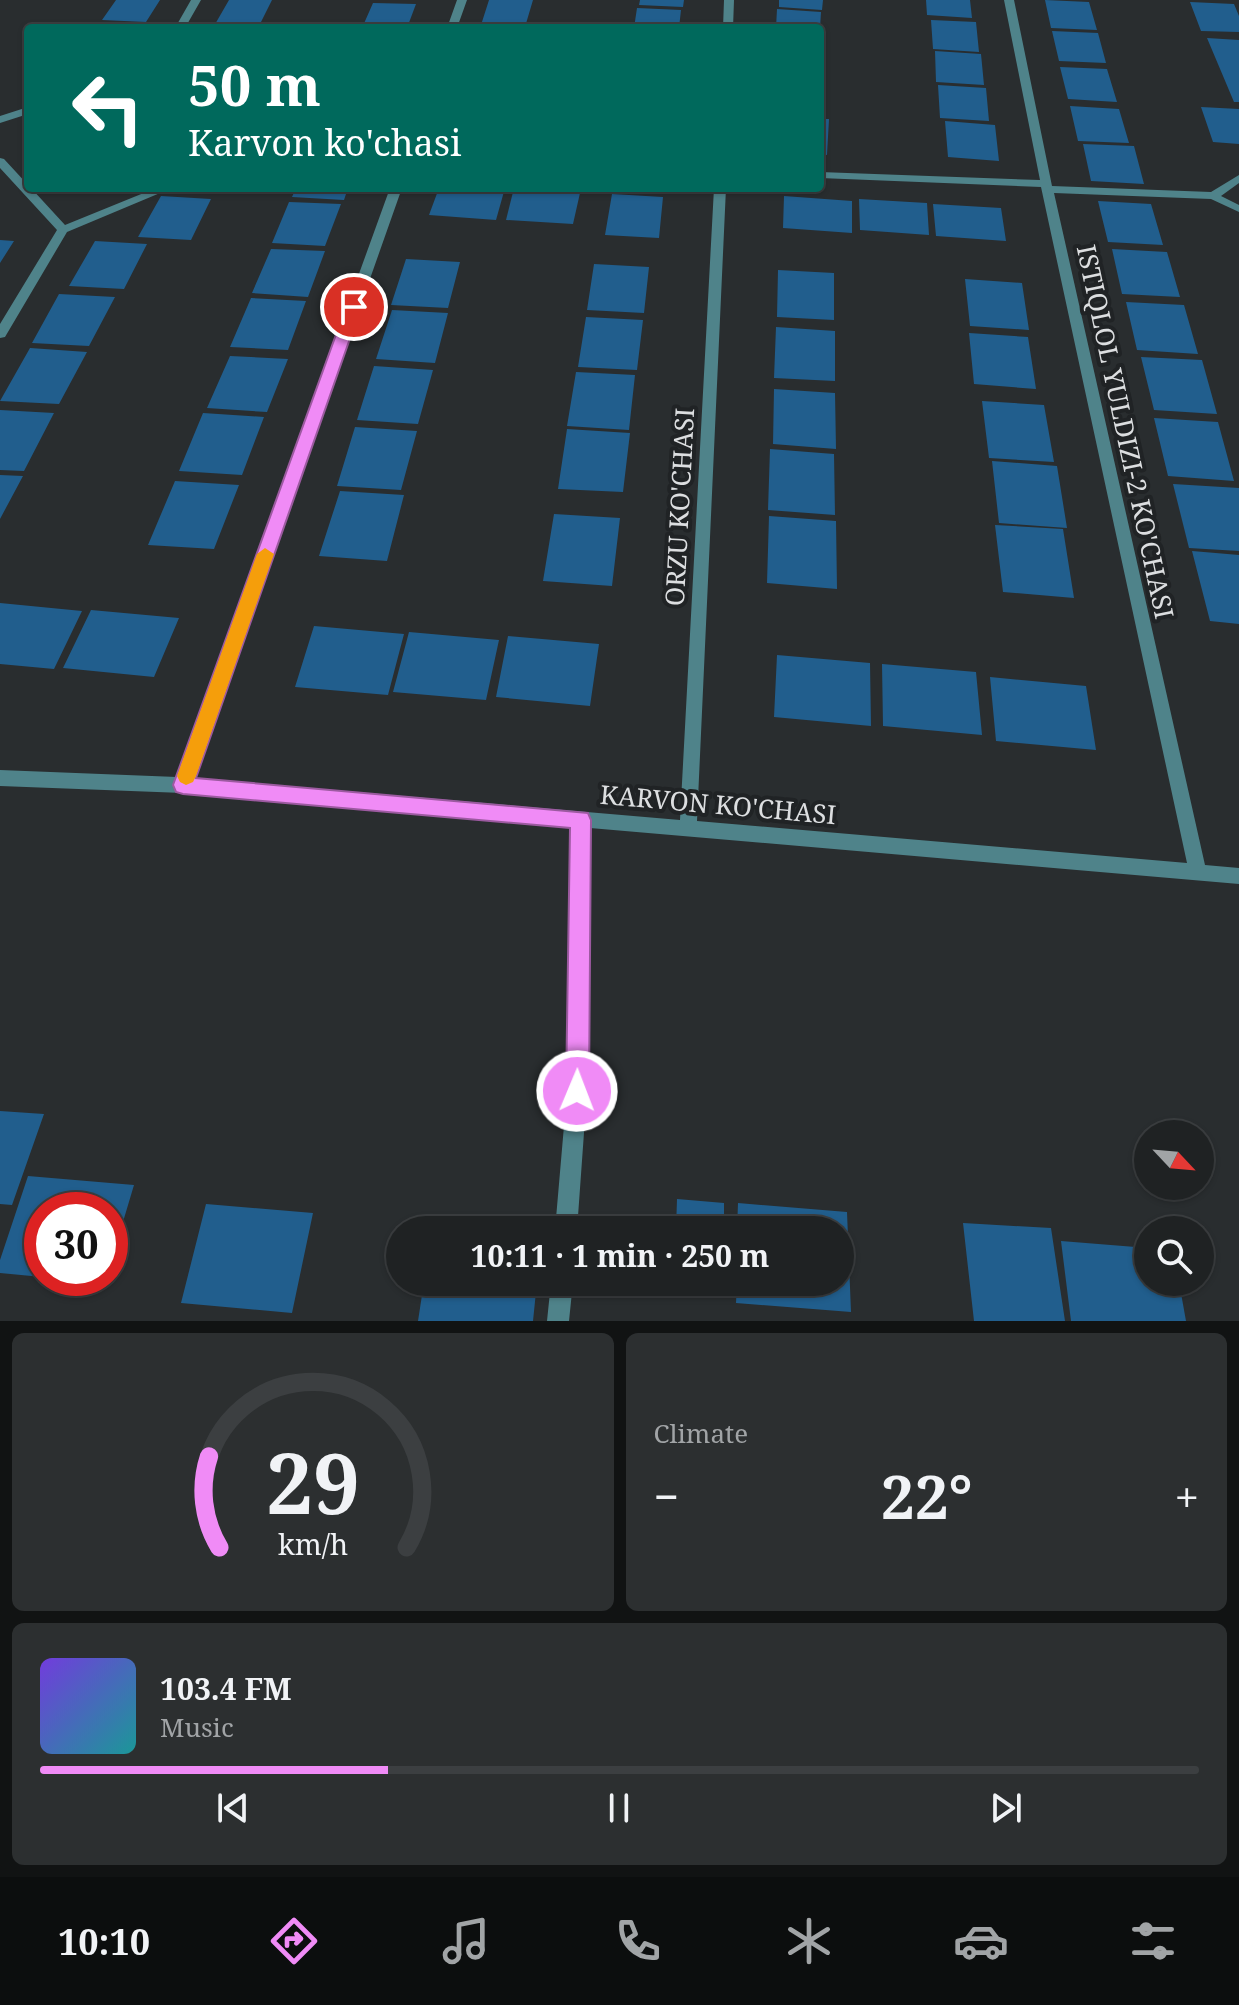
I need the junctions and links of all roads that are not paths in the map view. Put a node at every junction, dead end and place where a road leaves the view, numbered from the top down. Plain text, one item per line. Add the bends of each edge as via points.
1 (196, 0) edge
2 (462, 0) edge
3 (729, 0) edge
4 (1009, 0) edge
5 (182, 24) edge
6 (453, 24) edge
7 (728, 24) edge
8 (24, 111) edge
9 (0, 120) edge
10 (0, 161) edge
11 (824, 175) edge
12 (1239, 178) edge
13 (24, 187) edge
14 (1046, 187) junction
15 (28, 192) edge
16 (156, 192) edge
17 (395, 192) edge
18 (720, 192) edge
19 (1213, 196) junction
20 (1239, 209) edge
21 (63, 230) junction
22 (0, 334) edge
23 (0, 778) edge
24 (183, 785) junction
25 (581, 820) junction
26 (688, 829) junction
27 (1198, 873) junction
28 (1239, 876) edge
29 (567, 1216) edge
30 (561, 1296) edge
31 (558, 1321) edge

1 - 5 street
2 - 6 street
3 - 7 street
4 - 14 street, ISTIQLOL YULDIZI-2 KO'CHASI
8 - 9 street
10 - 13 street
11 - 14 street
12 - 19 street
14 - 19 street
14 - 27 street, ISTIQLOL YULDIZI-2 KO'CHASI
15 - 21 street
16 - 21 street
17 - 24 street
18 - 26 street, ORZU KO'CHASI
19 - 20 street
21 - 22 street
23 - 24 street, KARVON KO'CHASI
24 - 25 street, KARVON KO'CHASI
25 - 26 street, KARVON KO'CHASI
25 - 29 street via 577,1091
26 - 27 street, KARVON KO'CHASI
27 - 28 street, KARVON KO'CHASI
30 - 31 street

